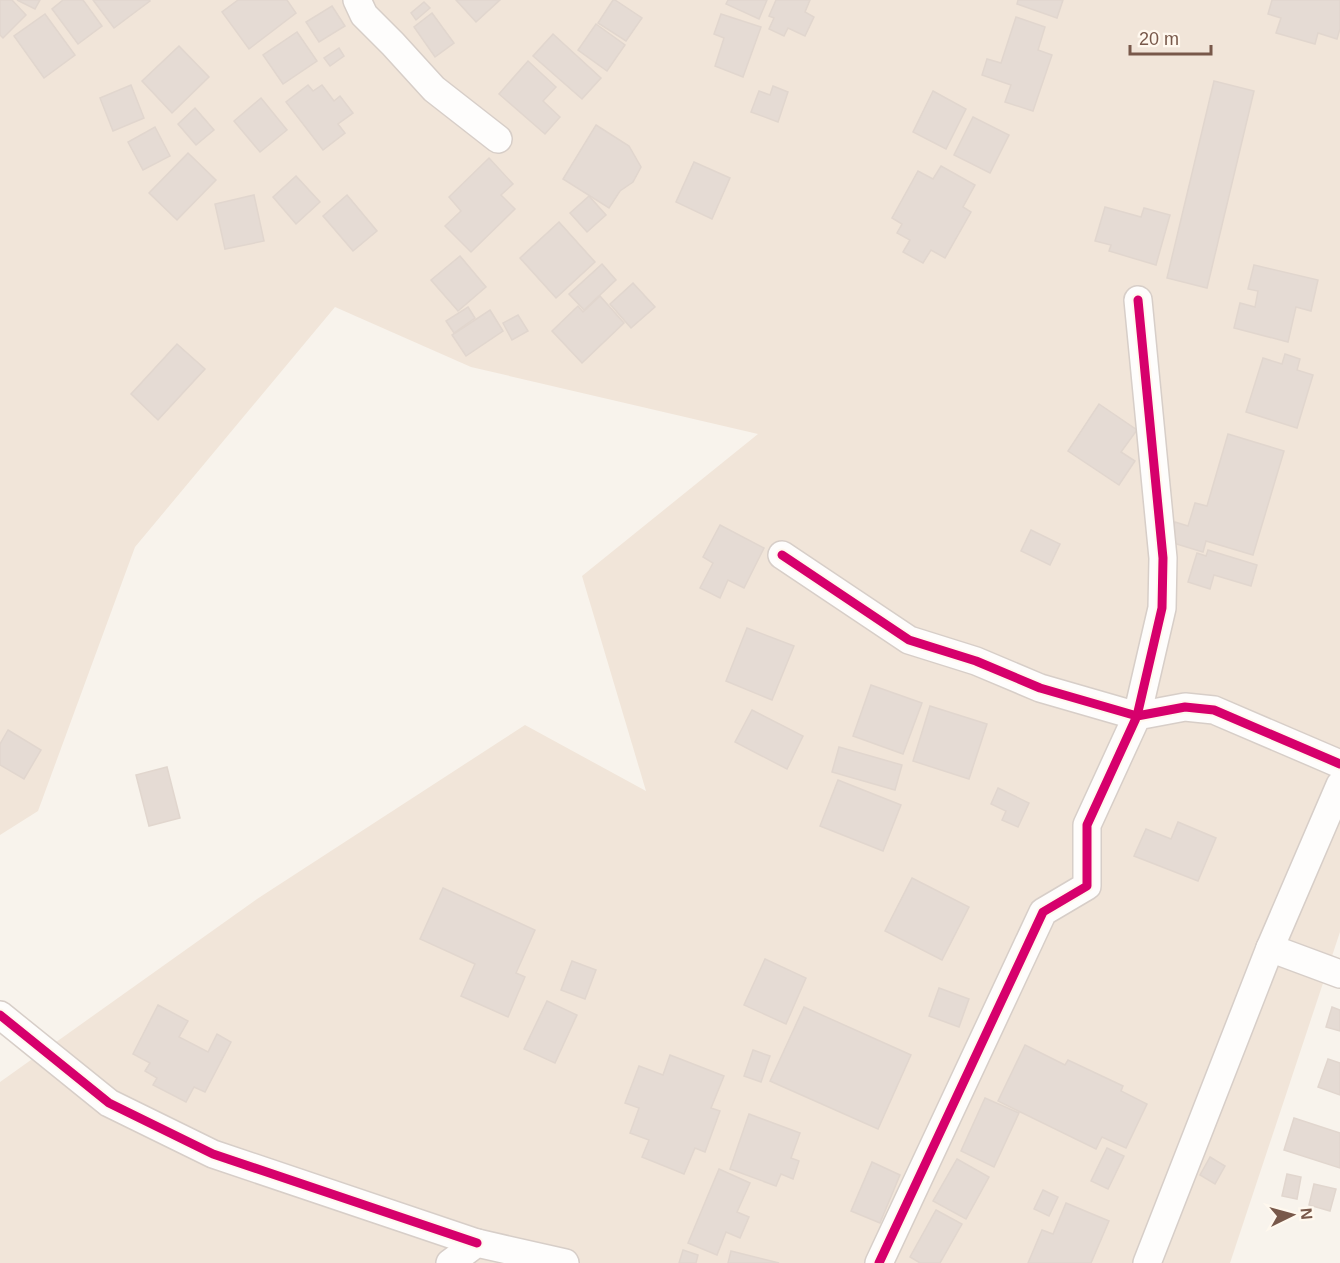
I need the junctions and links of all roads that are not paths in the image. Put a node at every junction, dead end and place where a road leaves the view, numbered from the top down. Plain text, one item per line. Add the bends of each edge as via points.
1 (357, 0) edge
2 (498, 139) dead end
3 (1138, 300) dead end
4 (782, 555) dead end
5 (1137, 716) junction
6 (1340, 764) edge
7 (1340, 785) edge
8 (1270, 948) junction
9 (1340, 974) edge
10 (0, 1016) edge
11 (477, 1243) junction
12 (450, 1263) edge
13 (565, 1263) edge
14 (879, 1263) edge
15 (1147, 1263) edge

1 - 2 street via 364,15 434,89
3 - 5 street via 1162,558 1162,608
4 - 5 street via 909,640 976,661 1040,688
5 - 6 street via 1185,707 1214,710
5 - 14 street via 1087,825 1087,886 1043,912
7 - 8 street
8 - 9 street
8 - 15 street
10 - 11 street via 109,1103 213,1154
11 - 12 street
11 - 13 street

